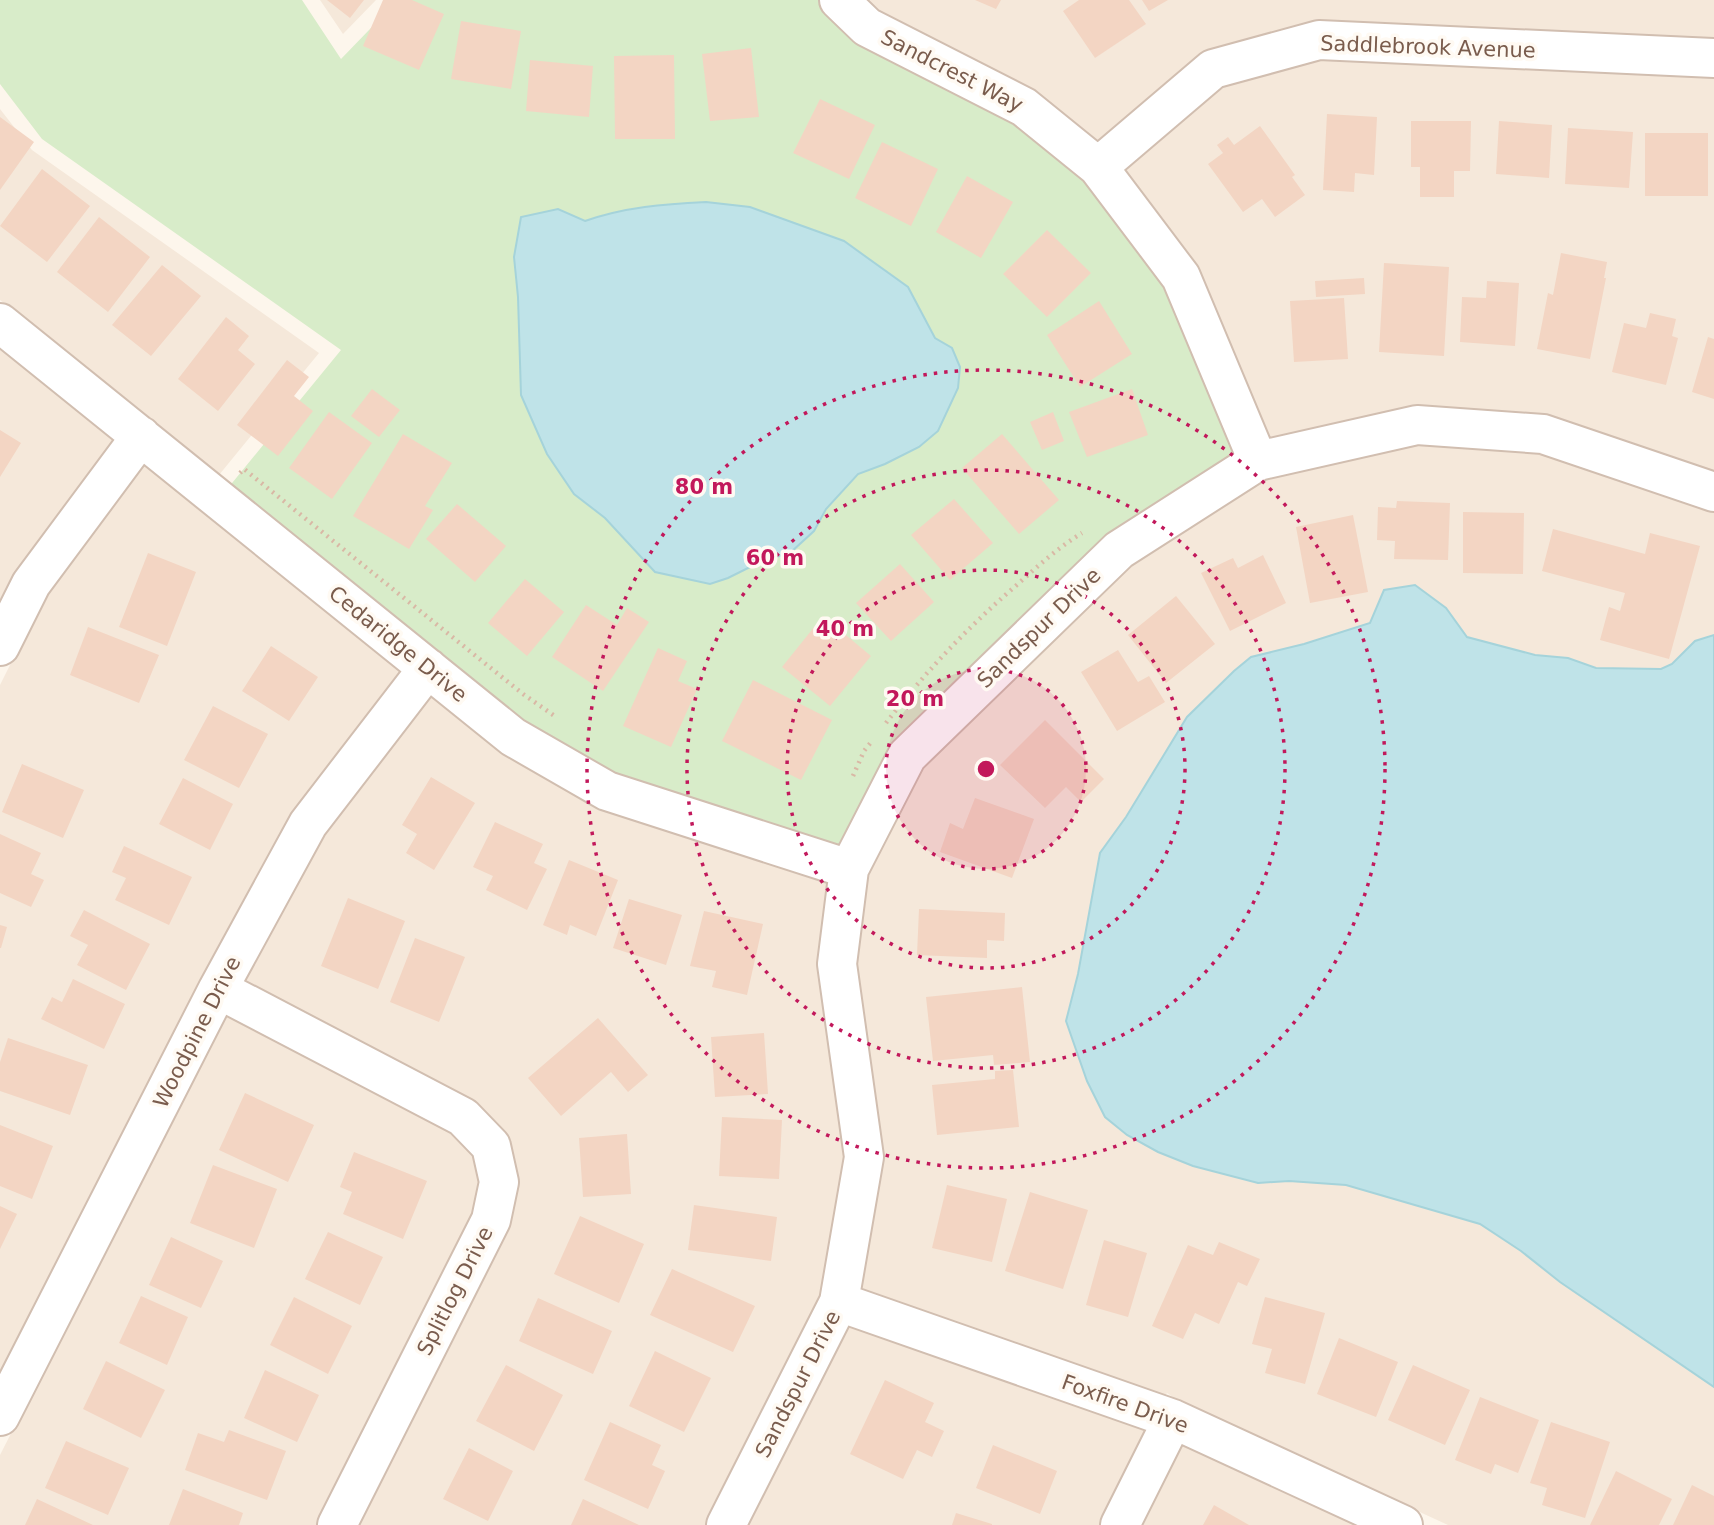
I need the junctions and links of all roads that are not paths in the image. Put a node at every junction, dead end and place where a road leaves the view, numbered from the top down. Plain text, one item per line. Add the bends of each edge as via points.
1 (839, 0) edge
2 (1714, 58) edge
3 (1098, 167) junction
4 (0, 323) edge
5 (141, 436) junction
6 (1258, 461) junction
7 (1714, 492) edge
8 (0, 646) edge
9 (428, 668) junction
10 (849, 869) junction
11 (218, 989) junction
12 (839, 1302) junction
13 (0, 1416) edge
14 (1173, 1419) junction
15 (337, 1525) edge
16 (726, 1525) edge
17 (1120, 1525) edge
18 (1403, 1525) edge

1 - 3 street, Sandcrest Way via 867,27 1024,107
2 - 3 street, Saddlebrook Avenue via 1319,40 1213,69
3 - 6 street, Sandcrest Way via 1181,277
4 - 5 street, Cedaridge Drive
5 - 8 street via 31,584
5 - 9 street, Cedaridge Drive
6 - 7 street, Sandspur Drive via 1417,425 1543,434
6 - 10 street, Sandspur Drive via 1119,550 907,757
9 - 10 street, Cedaridge Drive via 513,737 607,791
9 - 11 street, Woodpine Drive via 308,824
10 - 12 street, Sandspur Drive via 837,964 864,1157
11 - 13 street, Woodpine Drive
11 - 15 street, Splitlog Drive via 463,1117 491,1146 499,1182 491,1220
12 - 14 street, Foxfire Drive
12 - 16 street, Sandspur Drive
14 - 17 street
14 - 18 street, Foxfire Drive

